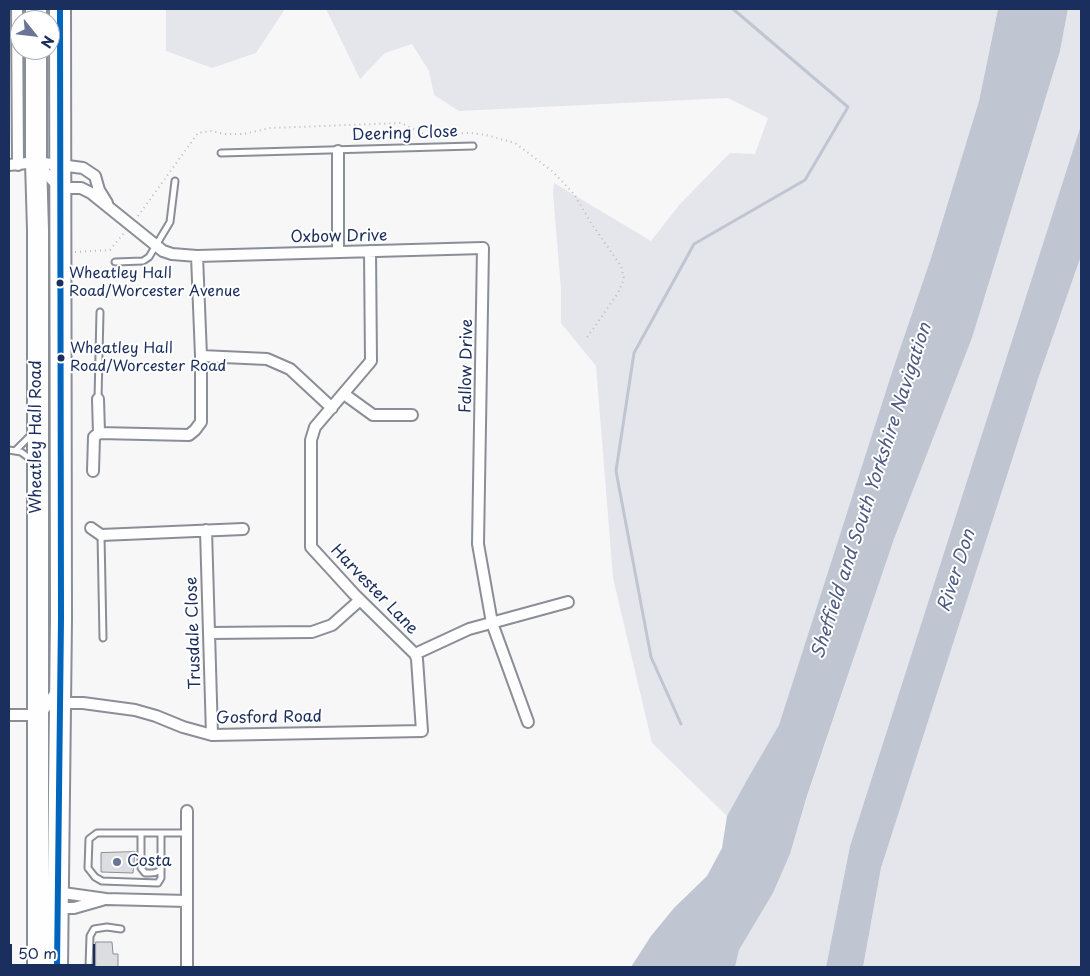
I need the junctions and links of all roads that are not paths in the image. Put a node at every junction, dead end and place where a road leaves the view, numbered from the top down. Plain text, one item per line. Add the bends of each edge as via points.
1 (17, 9) edge
2 (60, 9) edge
3 (35, 60) edge
4 (473, 146) dead end
5 (338, 151) junction
6 (221, 153) dead end
7 (21, 164) edge
8 (60, 165) junction
9 (175, 181) dead end
10 (60, 188) junction
11 (110, 208) junction
12 (156, 247) junction
13 (483, 248) joint
14 (338, 251) junction
15 (370, 251) junction
16 (196, 256) junction
17 (115, 262) dead end
18 (100, 312) dead end
19 (201, 356) junction
20 (344, 394) junction
21 (98, 399) joint
22 (332, 408) junction
23 (412, 415) dead end
24 (37, 425) junction
25 (99, 433) junction
26 (9, 450) edge
27 (16, 450) junction
28 (37, 464) junction
29 (94, 471) dead end
30 (91, 528) dead end
31 (243, 529) dead end
32 (206, 530) junction
33 (102, 535) junction
34 (360, 600) junction
35 (568, 602) dead end
36 (492, 623) junction
37 (209, 633) junction
38 (103, 638) dead end
39 (415, 654) junction
40 (60, 693) junction
41 (9, 715) edge
42 (38, 715) junction
43 (528, 722) dead end
44 (422, 731) joint
45 (212, 735) junction
46 (187, 811) dead end
47 (38, 825) junction
48 (142, 833) junction
49 (160, 833) junction
50 (187, 833) junction
51 (161, 869) junction
52 (106, 899) junction
53 (48, 900) junction
54 (187, 901) junction
55 (121, 929) dead end
56 (38, 967) edge
57 (57, 967) edge
58 (89, 967) edge
59 (175, 967) edge
60 (189, 967) edge

1 - 7 street, Wheatley Hall Road
2 - 8 highway, Wheatley Hall Road
3 - 7 highway, Wheatley Hall Road
4 - 5 lane, Deering Close
5 - 6 lane, Deering Close
5 - 14 street, Deering Close
7 - 8 street
7 - 10 street
7 - 24 highway, Wheatley Hall Road via 38,230
8 - 10 highway, Wheatley Hall Road
8 - 11 street via 78,166 95,176
9 - 12 lane via 170,222
10 - 11 street via 85,189
10 - 40 highway, Wheatley Hall Road
11 - 12 street
12 - 16 street, Oxbow Drive via 172,254
12 - 17 lane via 143,261
13 - 15 street, Oxbow Drive
13 - 36 street, Fallow Drive via 478,544
14 - 15 street, Oxbow Drive
14 - 16 street, Oxbow Drive
15 - 20 street, Harvester Lane via 371,361
16 - 19 street
18 - 21 lane
19 - 22 street via 267,359 290,369
19 - 25 street via 201,422 195,430 188,435
20 - 22 street, Harvester Lane
20 - 23 street via 374,415
21 - 25 street
22 - 34 street, Harvester Lane via 315,427 311,440 311,547
24 - 27 lane
24 - 28 highway, Wheatley Hall Road
25 - 29 street via 94,437
26 - 27 lane
27 - 28 lane
28 - 42 highway, Wheatley Hall Road
30 - 33 street
31 - 32 street
32 - 33 street
32 - 37 street, Trusdale Close
33 - 38 lane
34 - 37 street via 332,625 312,632
34 - 39 street, Harvester Lane
35 - 36 street
36 - 39 street via 469,629
36 - 43 street, Fallow Drive
37 - 45 street, Trusdale Close
39 - 44 street, Harvester Lane
40 - 42 street
40 - 45 street, Gosford Road via 82,703 135,710
40 - 47 highway, Wheatley Hall Road via 45,740 43,810
40 - 53 highway, Wheatley Hall Road
41 - 42 street
42 - 47 highway, Wheatley Hall Road
44 - 45 street, Gosford Road
46 - 50 street
47 - 53 highway, Wheatley Hall Road
48 - 49 lane
48 - 51 lane via 142,871 151,873
48 - 51 lane via 97,833 89,839 90,872 102,881 158,883
49 - 50 lane
49 - 51 lane
50 - 54 street
52 - 53 street
52 - 53 street via 74,908
52 - 54 street
53 - 56 highway, Wheatley Hall Road
53 - 57 highway, Wheatley Hall Road
54 - 60 street
55 - 58 lane via 94,929 90,936
59 - 60 street

